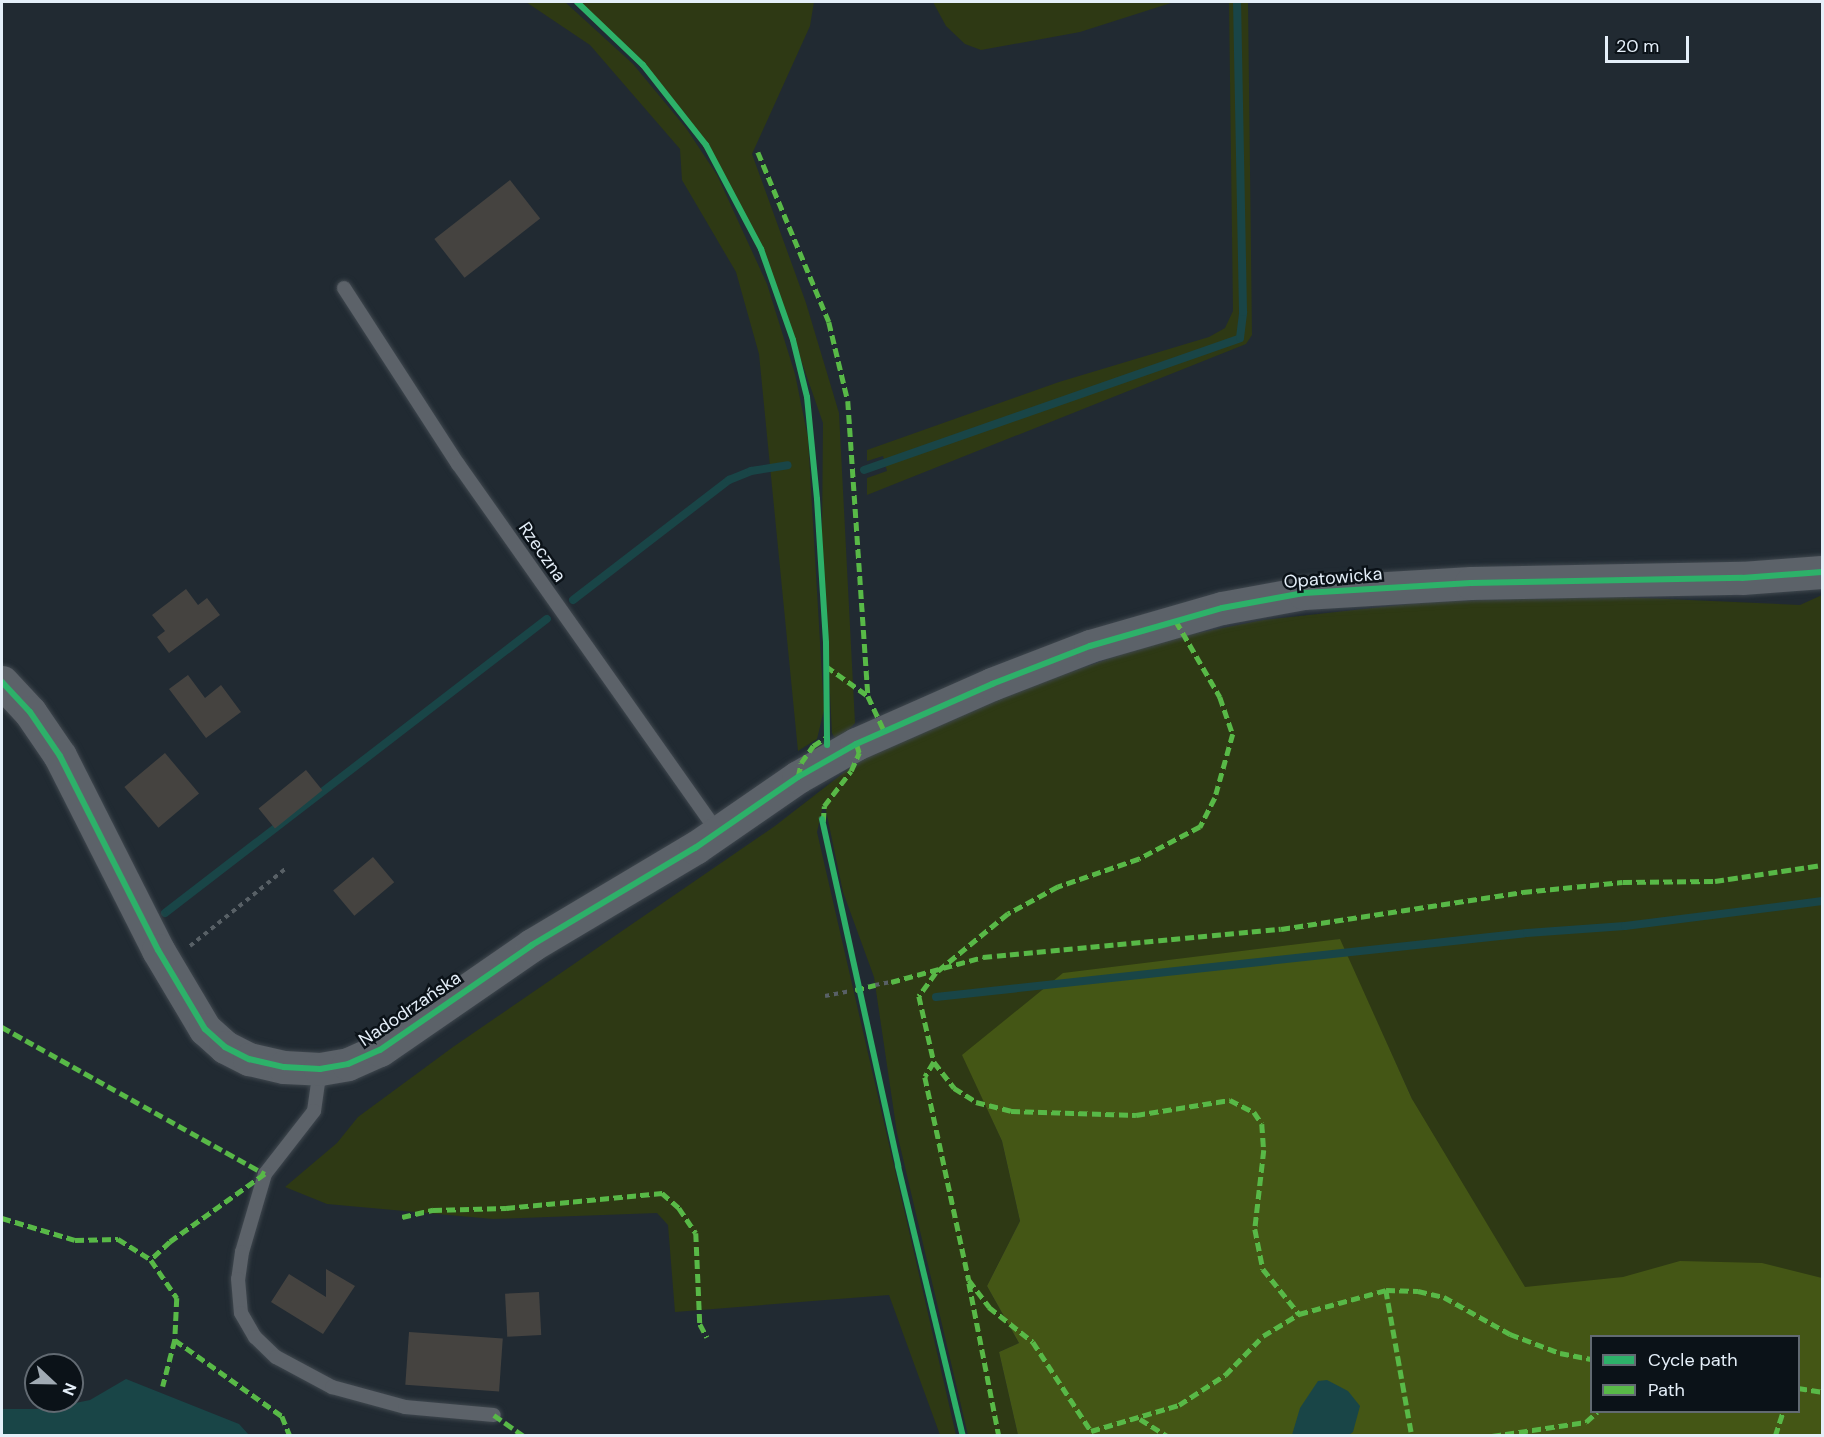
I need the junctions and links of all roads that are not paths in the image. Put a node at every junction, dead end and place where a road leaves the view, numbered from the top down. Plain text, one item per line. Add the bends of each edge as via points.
1 (344, 288) dead end
2 (1822, 572) edge
3 (2, 682) edge
4 (807, 772) joint
5 (718, 832) junction
6 (320, 1069) junction
7 (494, 1415) dead end

1 - 5 lane, Rzeczna via 458,464
2 - 4 street, Opatowicka via 1459,584 1304,593 1256,601 1079,650 877,734
3 - 6 street, Nadodrzańska via 30,712 60,756 158,950 205,1029 225,1047 249,1059 284,1067
4 - 5 street, Nadodrzańska
5 - 6 street, Nadodrzańska via 532,945 380,1050 348,1064
6 - 7 lane via 314,1111 265,1174 242,1252 238,1280 241,1313 255,1337 276,1357 332,1387 405,1407

